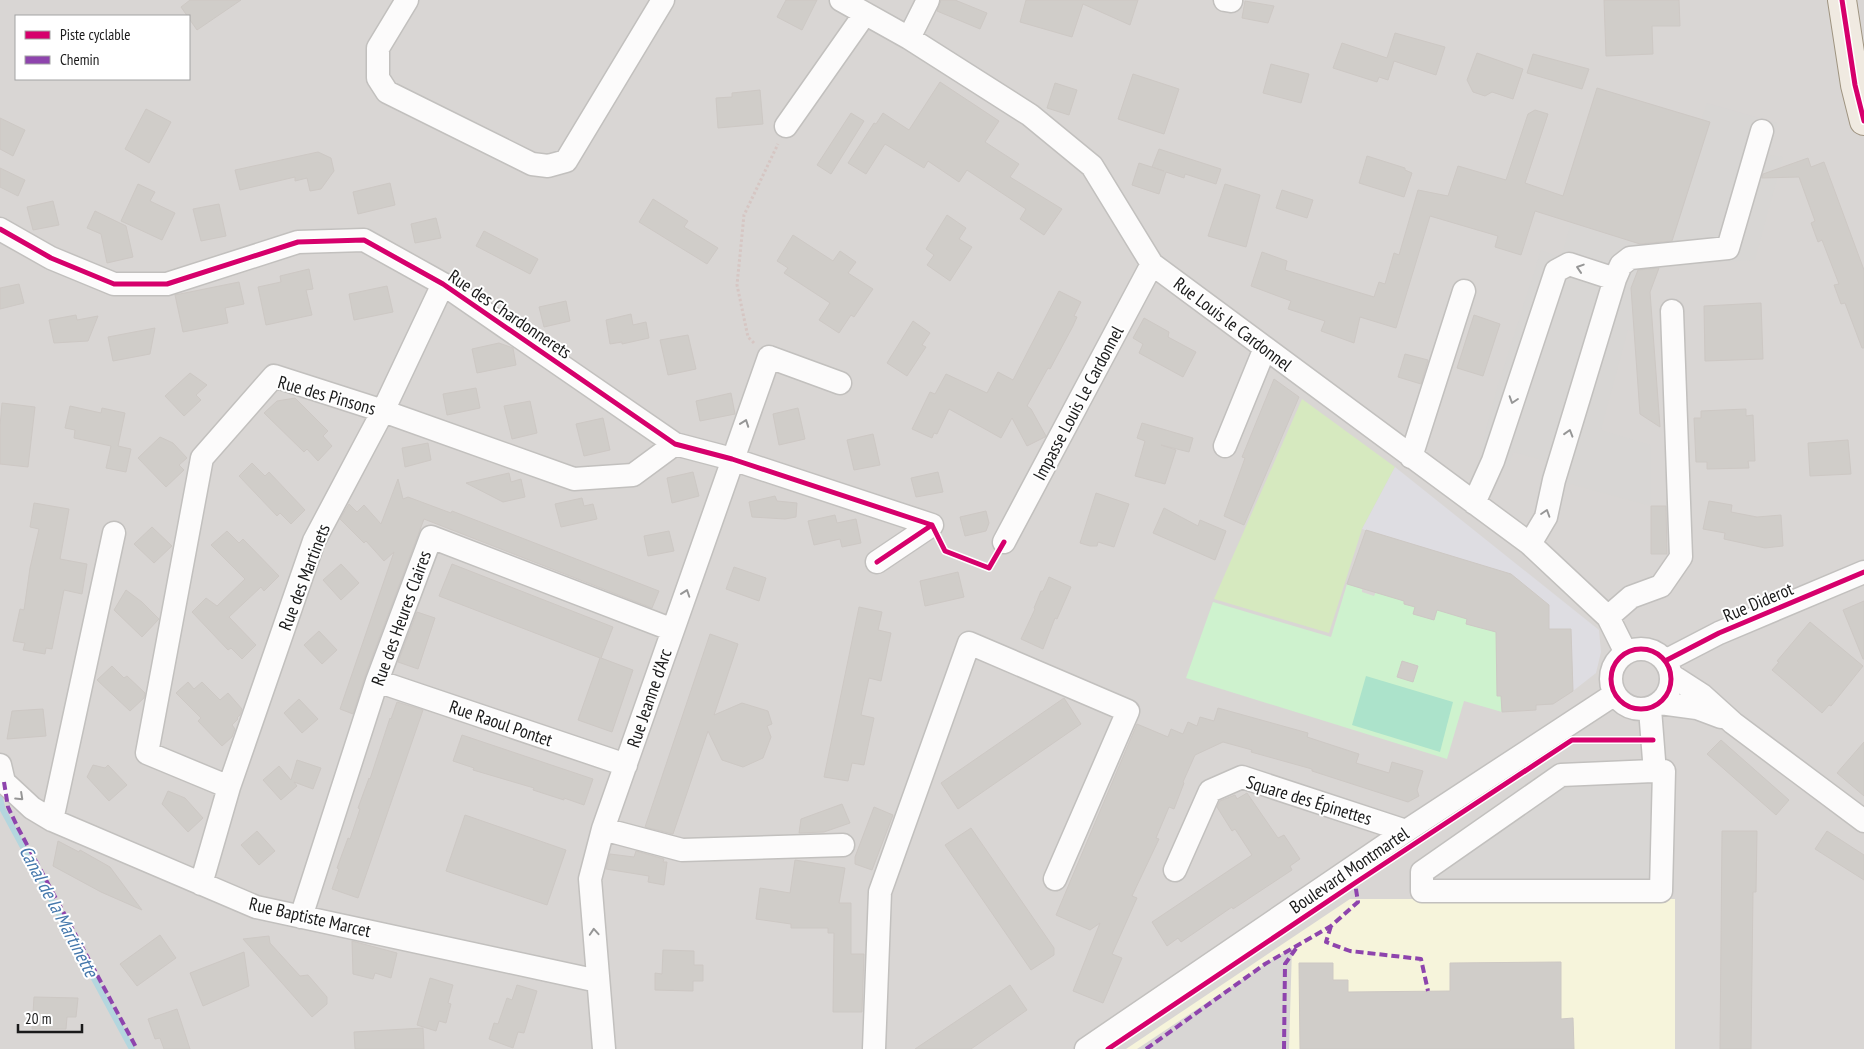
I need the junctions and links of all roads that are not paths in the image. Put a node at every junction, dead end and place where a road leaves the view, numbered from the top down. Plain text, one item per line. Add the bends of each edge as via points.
1 (407, 0) edge
2 (663, 0) edge
3 (841, 0) edge
4 (928, 0) edge
5 (1842, 0) edge
6 (864, 15) junction
7 (909, 38) junction
8 (1864, 121) edge
9 (786, 126) road end
10 (1762, 132) dead end
11 (0, 229) edge
12 (1152, 264) junction
13 (1615, 279) junction
14 (443, 284) junction
15 (1464, 291) dead end
16 (1672, 311) dead end
17 (1265, 348) junction
18 (840, 383) dead end
19 (383, 411) junction
20 (675, 444) junction
21 (1225, 446) dead end
22 (1411, 457) junction
23 (732, 460) junction
24 (1474, 503) junction
25 (114, 533) dead end
26 (1004, 542) dead end
27 (1530, 544) junction
28 (877, 562) dead end
29 (1864, 572) edge
30 (1608, 617) junction
31 (673, 630) junction
32 (1626, 654) junction
33 (1668, 668) junction
34 (377, 681) junction
35 (1615, 694) junction
36 (1655, 706) junction
37 (1733, 723) junction
38 (0, 765) edge
39 (626, 765) junction
40 (1653, 771) junction
41 (229, 787) junction
42 (52, 820) junction
43 (1864, 822) edge
44 (603, 829) junction
45 (1406, 831) junction
46 (842, 845) dead end
47 (1175, 870) dead end
48 (1055, 879) dead end
49 (201, 884) junction
50 (301, 917) junction
51 (598, 981) junction
52 (1093, 1047) edge
53 (604, 1049) edge
54 (874, 1049) edge

1 - 2 street via 378,48 378,78 387,92 532,164 548,166 566,161
3 - 6 street, Rue Louis le Cardonnel
4 - 7 street
5 - 8 main road via 1855,86
6 - 7 street, Rue Louis le Cardonnel
6 - 9 street
7 - 12 street, Rue Louis le Cardonnel via 1030,115 1092,166
10 - 13 street via 1728,248 1630,258 1621,265
11 - 14 street, Rue des Chardonnerets via 51,258 114,284 167,284 298,242 364,240
12 - 17 street, Rue Louis le Cardonnel
12 - 26 street, Impasse Louis Le Cardonnel
13 -> 24 street via 1569,264 1556,271 1496,453
27 -> 13 street via 1546,517 1554,480
14 - 19 street, Rue des Martinets
14 - 20 street, Rue des Chardonnerets
15 - 22 street
16 - 30 street via 1681,557 1661,586 1631,597
17 - 21 street
17 - 22 street, Rue Louis le Cardonnel
23 -> 18 street, Rue Jeanne d'Arc via 769,357
19 - 20 street, Rue des Pinsons via 574,479 633,475
19 - 41 street, Rue des Martinets via 314,540
19 - 41 street, Rue des Pinsons via 274,376 202,458 147,754
20 - 23 street, Rue des Chardonnerets
22 - 24 street, Rue Louis le Cardonnel
23 - 28 street, Rue des Chardonnerets via 932,525
31 -> 23 street, Rue Jeanne d'Arc
24 - 27 street, Rue Louis le Cardonnel
25 - 42 street
27 - 30 street, Rue Louis le Cardonnel
29 - 33 street, Rue Diderot via 1719,634
30 - 32 street, Rue Louis le Cardonnel
31 - 34 street, Rue des Heures Claires via 431,537
31 - 39 street, Rue Jeanne d'Arc
32 - 33 street via 1642,649 1651,651
32 - 35 street via 1619,658 1612,672
33 - 36 street via 1669,690
33 - 37 street
34 - 39 street, Rue Raoul Pontet
34 - 50 street, Rue des Heures Claires
35 - 36 street via 1630,708 1640,710
35 - 45 street, Boulevard Montmartel
36 - 37 street via 1697,708
36 - 40 street
37 - 43 street
38 -> 42 street, Rue Baptiste Marcet via 4,782 32,808
39 - 44 street, Rue Jeanne d'Arc
40 - 40 street via 1561,774 1422,872 1422,891 1661,891 1664,771
41 - 49 street, Rue des Martinets
42 - 49 street, Rue Baptiste Marcet
44 - 46 street via 682,850
51 -> 44 street, Rue Jeanne d'Arc via 590,879
45 - 47 street, Square des Épinettes via 1242,777 1210,791
45 - 52 street, Boulevard Montmartel
48 - 54 street via 1128,711 969,643 880,892
49 - 50 street, Rue Baptiste Marcet via 256,908
50 - 51 street, Rue Baptiste Marcet
51 - 53 street, Rue Jeanne d'Arc

